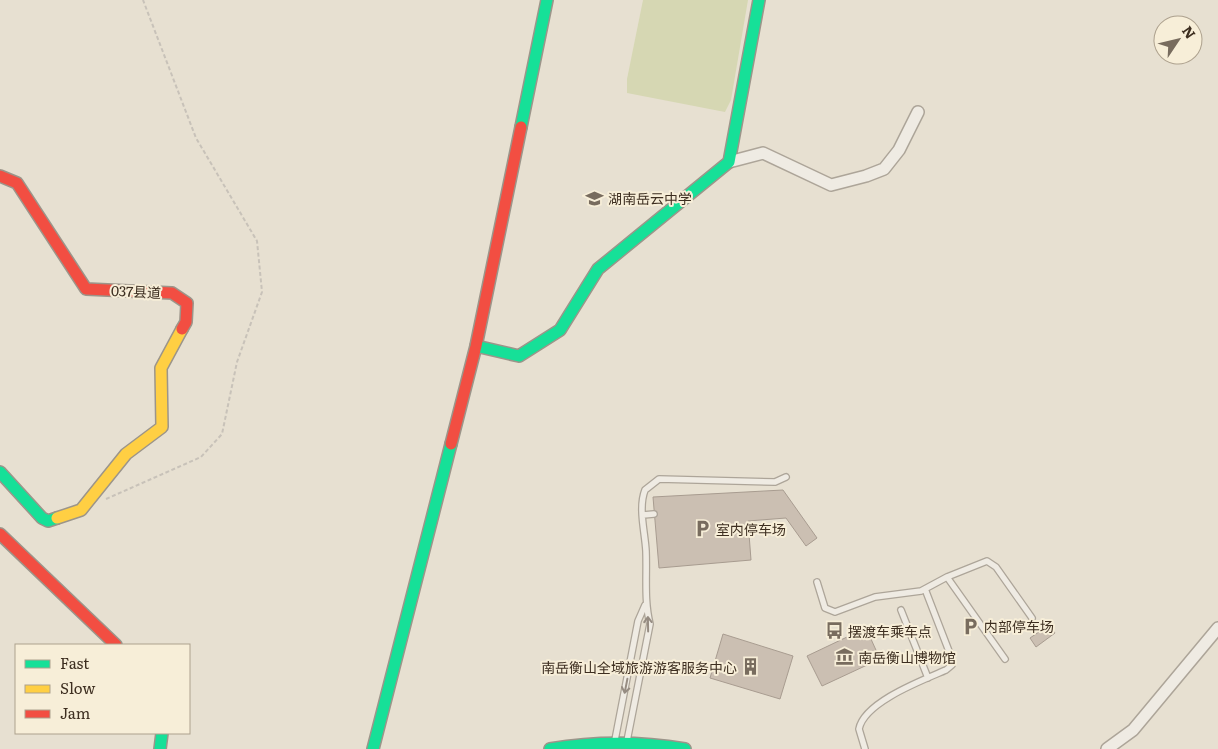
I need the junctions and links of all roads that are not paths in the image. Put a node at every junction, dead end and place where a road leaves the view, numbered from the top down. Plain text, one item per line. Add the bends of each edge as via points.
1 (547, 0) edge
2 (759, 0) edge
3 (918, 112) dead end
4 (730, 162) junction
5 (0, 176) edge
6 (476, 346) junction
7 (0, 472) edge
8 (786, 477) dead end
9 (654, 514) dead end
10 (643, 515) junction
11 (0, 534) edge
12 (947, 577) junction
13 (817, 582) dead end
14 (925, 589) junction
15 (645, 605) junction
16 (900, 610) dead end
17 (1032, 618) dead end
18 (1218, 628) edge
19 (115, 644) edge
20 (1005, 658) dead end
21 (928, 678) junction
22 (162, 734) edge
23 (615, 740) junction
24 (628, 741) junction
25 (160, 749) edge
26 (373, 749) edge
27 (550, 749) edge
28 (686, 749) edge
29 (865, 749) edge
30 (1107, 749) edge

1 - 6 street
2 - 4 street
3 - 4 street via 899,150 884,169 866,176 831,185 763,153
4 - 6 street via 598,270 560,330 519,356
5 - 7 street, 037县道 via 17,183 86,289 172,293 187,303 186,322 161,368 162,427 126,454 81,510 48,521
6 - 26 street
8 - 10 lane via 775,482 659,479 645,490
9 - 10 lane
10 - 15 lane
11 - 19 street
12 - 14 lane
12 - 17 lane via 984,561 990,562
12 - 20 lane
13 - 14 lane via 825,608 835,612 875,597
14 - 21 lane via 953,661 948,669
15 -> 23 lane via 638,622
24 -> 15 lane via 650,624
16 - 21 lane
18 - 30 street via 1134,730
21 - 29 lane via 893,695 865,718 859,729
22 - 25 street
23 - 24 street
23 - 27 street
24 - 28 street

